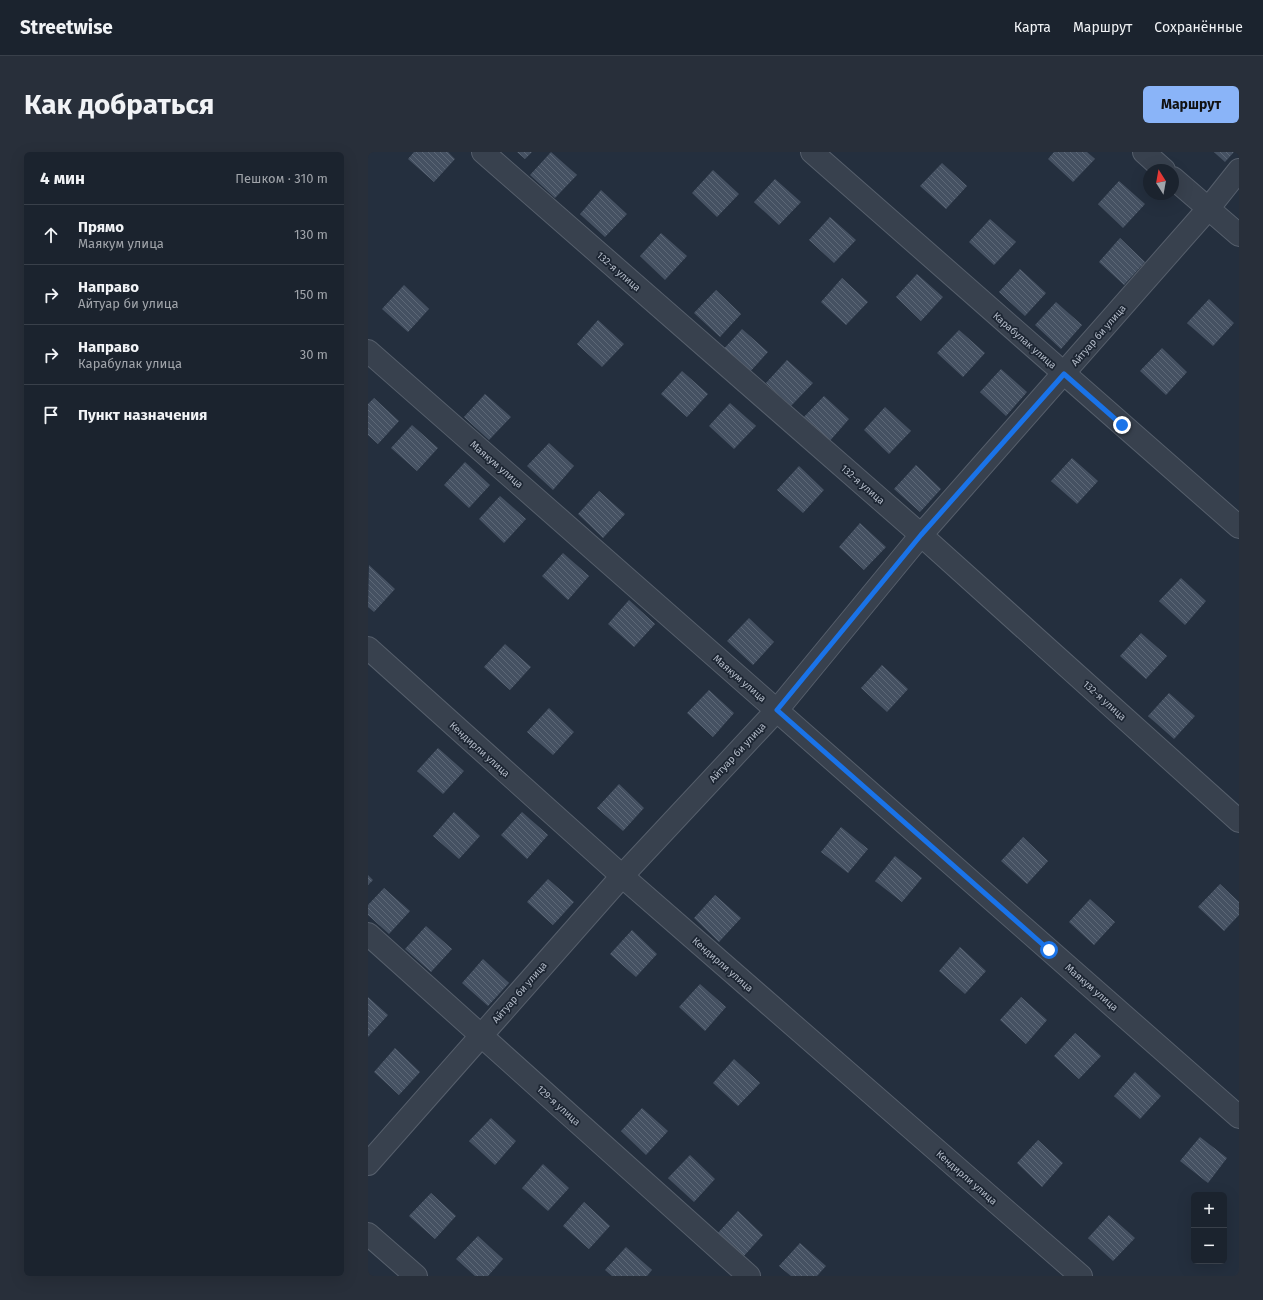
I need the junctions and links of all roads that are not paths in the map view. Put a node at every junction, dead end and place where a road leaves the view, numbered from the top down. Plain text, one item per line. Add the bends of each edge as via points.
1 (483, 152) edge
2 (812, 152) edge
3 (1144, 152) edge
4 (1157, 164) edge
5 (1239, 170) edge
6 (1179, 183) edge
7 (1208, 210) junction
8 (1239, 236) edge
9 (368, 351) edge
10 (1064, 374) junction
11 (1239, 527) edge
12 (921, 535) junction
13 (368, 648) edge
14 (777, 710) junction
15 (1239, 821) edge
16 (622, 876) junction
17 (368, 934) edge
18 (481, 1035) junction
19 (1239, 1117) edge
20 (368, 1164) edge
21 (368, 1234) edge
22 (416, 1276) edge
23 (749, 1276) edge
24 (1081, 1276) edge

1 - 12 street, 132-я улица
2 - 10 street, Карабулак улица
3 - 4 street
5 - 7 street, Айтуар би улица
6 - 7 street
7 - 8 street
7 - 10 street, Айтуар би улица
9 - 14 street, Маякум улица
10 - 11 street, Карабулак улица
10 - 12 street, Айтуар би улица
12 - 14 street, Айтуар би улица
12 - 15 street, 132-я улица
13 - 16 street, Кендирли улица
14 - 16 street, Айтуар би улица
14 - 19 street, Маякум улица
16 - 18 street, Айтуар би улица
16 - 24 street, Кендирли улица
17 - 18 street, 129-я улица
18 - 20 street, Айтуар би улица
18 - 23 street, 129-я улица
21 - 22 street

